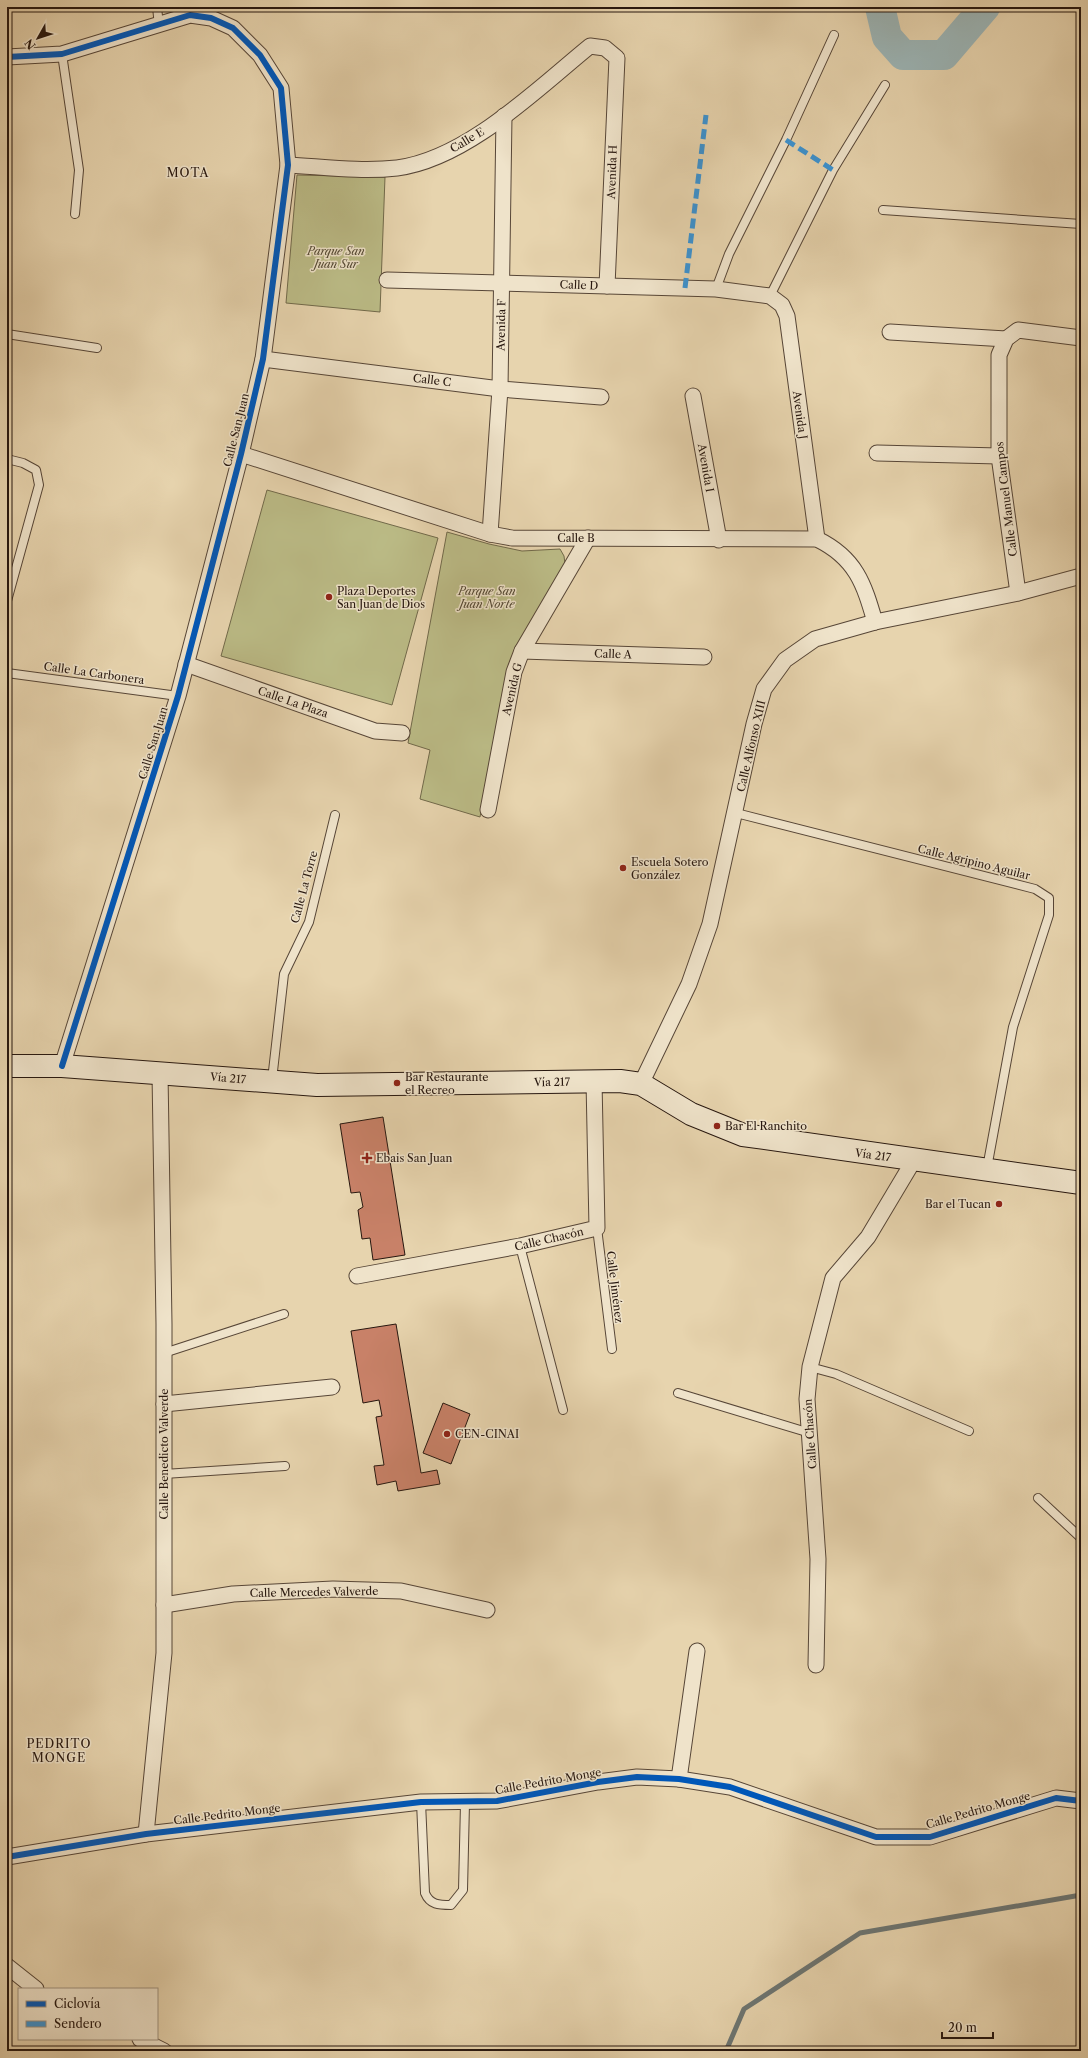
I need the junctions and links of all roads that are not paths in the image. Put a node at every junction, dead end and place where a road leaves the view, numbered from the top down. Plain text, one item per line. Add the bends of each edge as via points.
1 (157, 7) edge
2 (158, 26) junction
3 (834, 36) dead end
4 (62, 54) junction
5 (7, 57) edge
6 (617, 58) joint
7 (885, 85) dead end
8 (504, 116) junction
9 (288, 165) junction
10 (883, 210) dead end
11 (75, 214) dead end
12 (1081, 224) edge
13 (386, 280) dead end
14 (502, 282) junction
15 (607, 286) junction
16 (716, 289) junction
17 (770, 296) junction
18 (890, 332) dead end
19 (7, 334) edge
20 (1081, 338) edge
21 (1006, 339) junction
22 (97, 348) dead end
23 (263, 359) junction
24 (500, 389) junction
25 (693, 396) dead end
26 (601, 397) dead end
27 (877, 453) dead end
28 (241, 454) junction
29 (999, 456) junction
30 (7, 460) edge
31 (490, 534) junction
32 (588, 538) junction
33 (817, 539) junction
34 (719, 540) junction
35 (1081, 576) edge
36 (1018, 593) junction
37 (7, 601) edge
38 (875, 622) junction
39 (522, 651) junction
40 (704, 656) dead end
41 (186, 664) junction
42 (7, 673) edge
43 (178, 696) junction
44 (402, 733) dead end
45 (488, 810) dead end
46 (736, 814) junction
47 (335, 815) dead end
48 (7, 1066) edge
49 (62, 1066) junction
50 (160, 1073) junction
51 (594, 1081) junction
52 (272, 1082) junction
53 (642, 1084) junction
54 (914, 1160) junction
55 (987, 1171) junction
56 (1081, 1183) edge
57 (597, 1228) junction
58 (520, 1246) junction
59 (357, 1276) dead end
60 (284, 1314) dead end
61 (612, 1349) dead end
62 (164, 1353) junction
63 (810, 1368) junction
64 (332, 1387) dead end
65 (678, 1393) dead end
66 (164, 1404) junction
67 (563, 1410) dead end
68 (969, 1431) dead end
69 (810, 1433) junction
70 (285, 1466) dead end
71 (164, 1474) junction
72 (1038, 1498) dead end
73 (1081, 1538) edge
74 (164, 1605) junction
75 (487, 1610) dead end
76 (697, 1651) dead end
77 (816, 1665) dead end
78 (679, 1779) junction
79 (1081, 1801) edge
80 (422, 1802) junction
81 (465, 1803) junction
82 (146, 1834) junction
83 (7, 1857) edge
84 (7, 1966) edge
85 (35, 1988) edge
86 (142, 2040) edge
87 (164, 2051) edge

1 - 2 lane
2 - 4 street, Calle San Juan
2 - 9 street, Calle San Juan via 190,16 211,18 233,28 260,55 281,88
3 - 16 lane via 729,254
4 - 5 street, Calle San Juan
4 - 11 lane via 79,170
6 - 8 street, Calle E via 605,48 590,46
6 - 15 street, Avenida H
7 - 17 lane via 834,170
8 - 9 street, Calle E via 479,134 440,156 398,168 353,169
8 - 14 street, Avenida F
9 - 23 street, Calle San Juan
10 - 12 lane
13 - 14 street, Calle D
14 - 15 street, Calle D
14 - 24 street, Avenida F
15 - 16 street, Calle D
16 - 17 street, Calle D
17 - 33 street, Avenida J via 782,305 787,316
18 - 21 street
19 - 22 lane
20 - 21 street via 1018,330
21 - 29 street, Calle Manuel Campos via 999,355
23 - 24 street, Calle C
23 - 28 street, Calle San Juan
24 - 26 street, Calle C
24 - 31 street, Avenida F
25 - 34 street, Avenida I
27 - 29 street
28 - 31 street, Calle B
28 - 41 street, Calle San Juan
29 - 36 street, Calle Manuel Campos
30 - 37 lane via 23,463 36,470 39,485
31 - 32 street, Calle B via 512,538
32 - 34 street, Calle B
32 - 39 street, Avenida G
33 - 34 street, Calle B
33 - 38 street via 831,546 854,569 864,585
35 - 36 street, Calle Alfonso XIII
36 - 38 street, Calle Alfonso XIII
38 - 46 street, Calle Alfonso XIII via 815,639 785,660 764,689 754,724
39 - 40 street, Calle A
39 - 45 street, Avenida G via 514,672
41 - 43 street, Calle San Juan
41 - 44 street, Calle La Plaza via 375,731
42 - 43 lane, Calle La Carbonera
43 - 49 street, Calle San Juan
46 - 53 street, Calle Alfonso XIII via 704,939 689,984
46 - 55 lane, Calle Agripino Aguilar via 1035,889 1049,898 1049,915 1013,1027
47 - 52 lane, Calle La Torre via 309,922 284,974
48 - 49 main road, Vía 217
49 - 50 main road, Vía 217
50 - 52 main road, Vía 217
50 - 62 street, Calle Benedicto Valverde
51 - 52 main road, Vía 217 via 317,1085
51 - 53 main road, Vía 217
51 - 57 street, Calle Chacón
53 - 54 main road, Vía 217 via 690,1114 743,1135
54 - 55 main road, Vía 217
54 - 63 street, Calle Chacón via 868,1236 833,1278
55 - 56 main road, Vía 217
57 - 58 street, Calle Chacón
57 - 61 lane, Calle Jiménez
58 - 59 street, Calle Chacón
58 - 67 lane
60 - 62 lane
62 - 66 street, Calle Benedicto Valverde
63 - 68 lane via 836,1374
63 - 69 street, Calle Chacón via 807,1399
64 - 66 street
65 - 69 lane
66 - 71 street, Calle Benedicto Valverde
69 - 77 street, Calle Chacón via 818,1559
70 - 71 lane
71 - 74 street, Calle Benedicto Valverde
72 - 73 lane
74 - 75 street, Calle Mercedes Valverde via 233,1594 341,1590 401,1591
74 - 82 street, Calle Benedicto Valverde via 164,1653
76 - 78 street
78 - 79 street, Calle Pedrito Monge via 730,1786 876,1837 930,1837 1056,1798
78 - 81 street, Calle Pedrito Monge via 637,1777 497,1801
80 - 81 street, Calle Pedrito Monge
80 - 81 lane via 425,1893 428,1900 437,1905 451,1905 463,1890
80 - 82 street, Calle Pedrito Monge
82 - 83 street, Calle Pedrito Monge
84 - 85 street
86 - 87 street

